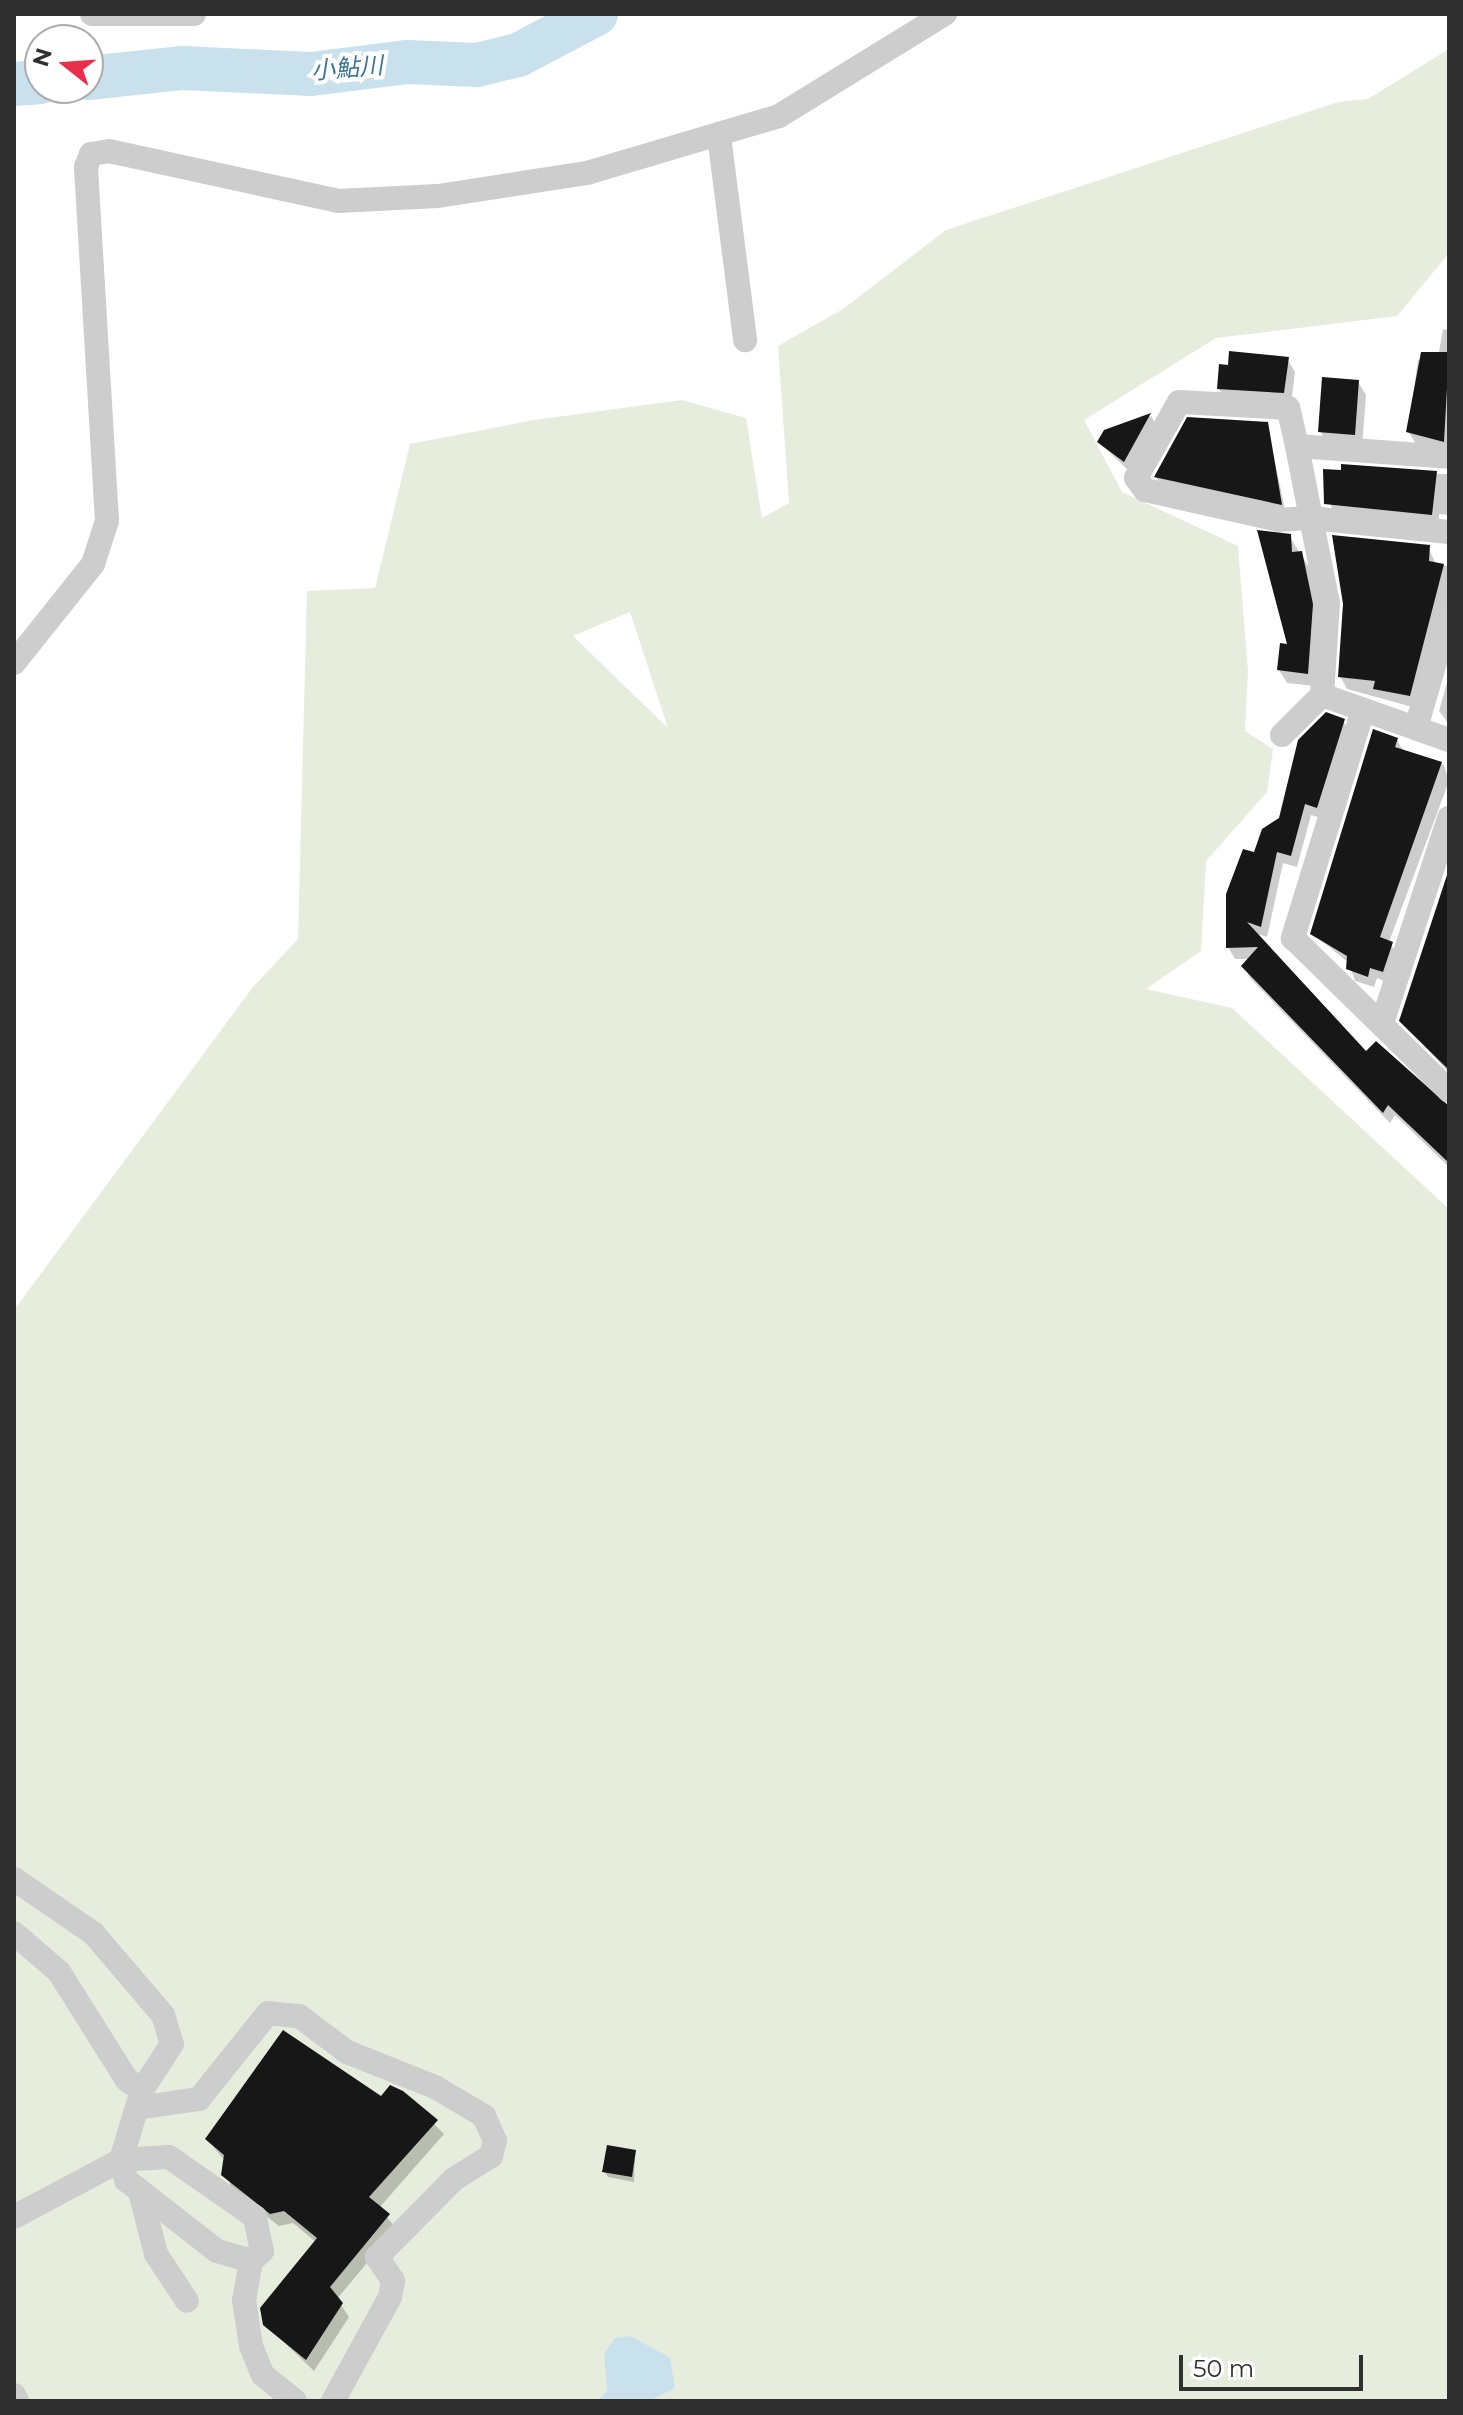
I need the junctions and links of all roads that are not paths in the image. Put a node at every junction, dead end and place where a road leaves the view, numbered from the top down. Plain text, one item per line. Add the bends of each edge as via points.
1 (92, 14) edge
2 (194, 14) edge
3 (945, 14) edge
4 (719, 136) junction
5 (745, 340) dead end
6 (1297, 446) junction
7 (1449, 457) edge
8 (1311, 518) junction
9 (1449, 532) edge
10 (1447, 627) edge
11 (14, 663) edge
12 (1322, 695) junction
13 (1363, 710) junction
14 (1416, 728) junction
15 (1282, 735) dead end
16 (1449, 740) edge
17 (1449, 818) edge
18 (1382, 1023) junction
19 (1449, 1091) edge
20 (14, 1879) edge
21 (14, 1933) edge
22 (140, 2099) junction
23 (121, 2160) junction
24 (141, 2196) junction
25 (14, 2217) edge
26 (251, 2261) junction
27 (187, 2301) dead end
28 (14, 2395) edge
29 (17, 2401) edge
30 (295, 2401) edge
31 (333, 2401) edge

1 - 2 street
3 - 4 street via 779,116
4 - 5 street
4 - 11 street via 587,173 374,201 304,197 109,151 91,154 86,167 107,521 93,564
6 - 7 street
6 - 8 street
6 - 8 street via 1288,408 1179,402 1136,478 1145,490 1240,515
8 - 9 street
8 - 12 street via 1328,603
10 - 14 street
12 - 13 street
12 - 15 street
13 - 14 street
13 - 18 street via 1293,938
14 - 16 street
17 - 18 street
18 - 19 street
20 - 22 street via 93,1933 163,2015 172,2044
21 - 22 street via 59,1972
22 - 23 street
22 - 31 street via 199,2099 268,2013 299,2016 347,2052 435,2087 484,2116 495,2141 491,2156 454,2179 377,2257 393,2281 390,2297
23 - 24 street
23 - 25 street
23 - 26 street via 169,2157 231,2197 264,2235 262,2251
24 - 26 street via 217,2251
24 - 27 street via 156,2254
26 - 30 street via 244,2300 251,2346 263,2375
28 - 29 street

